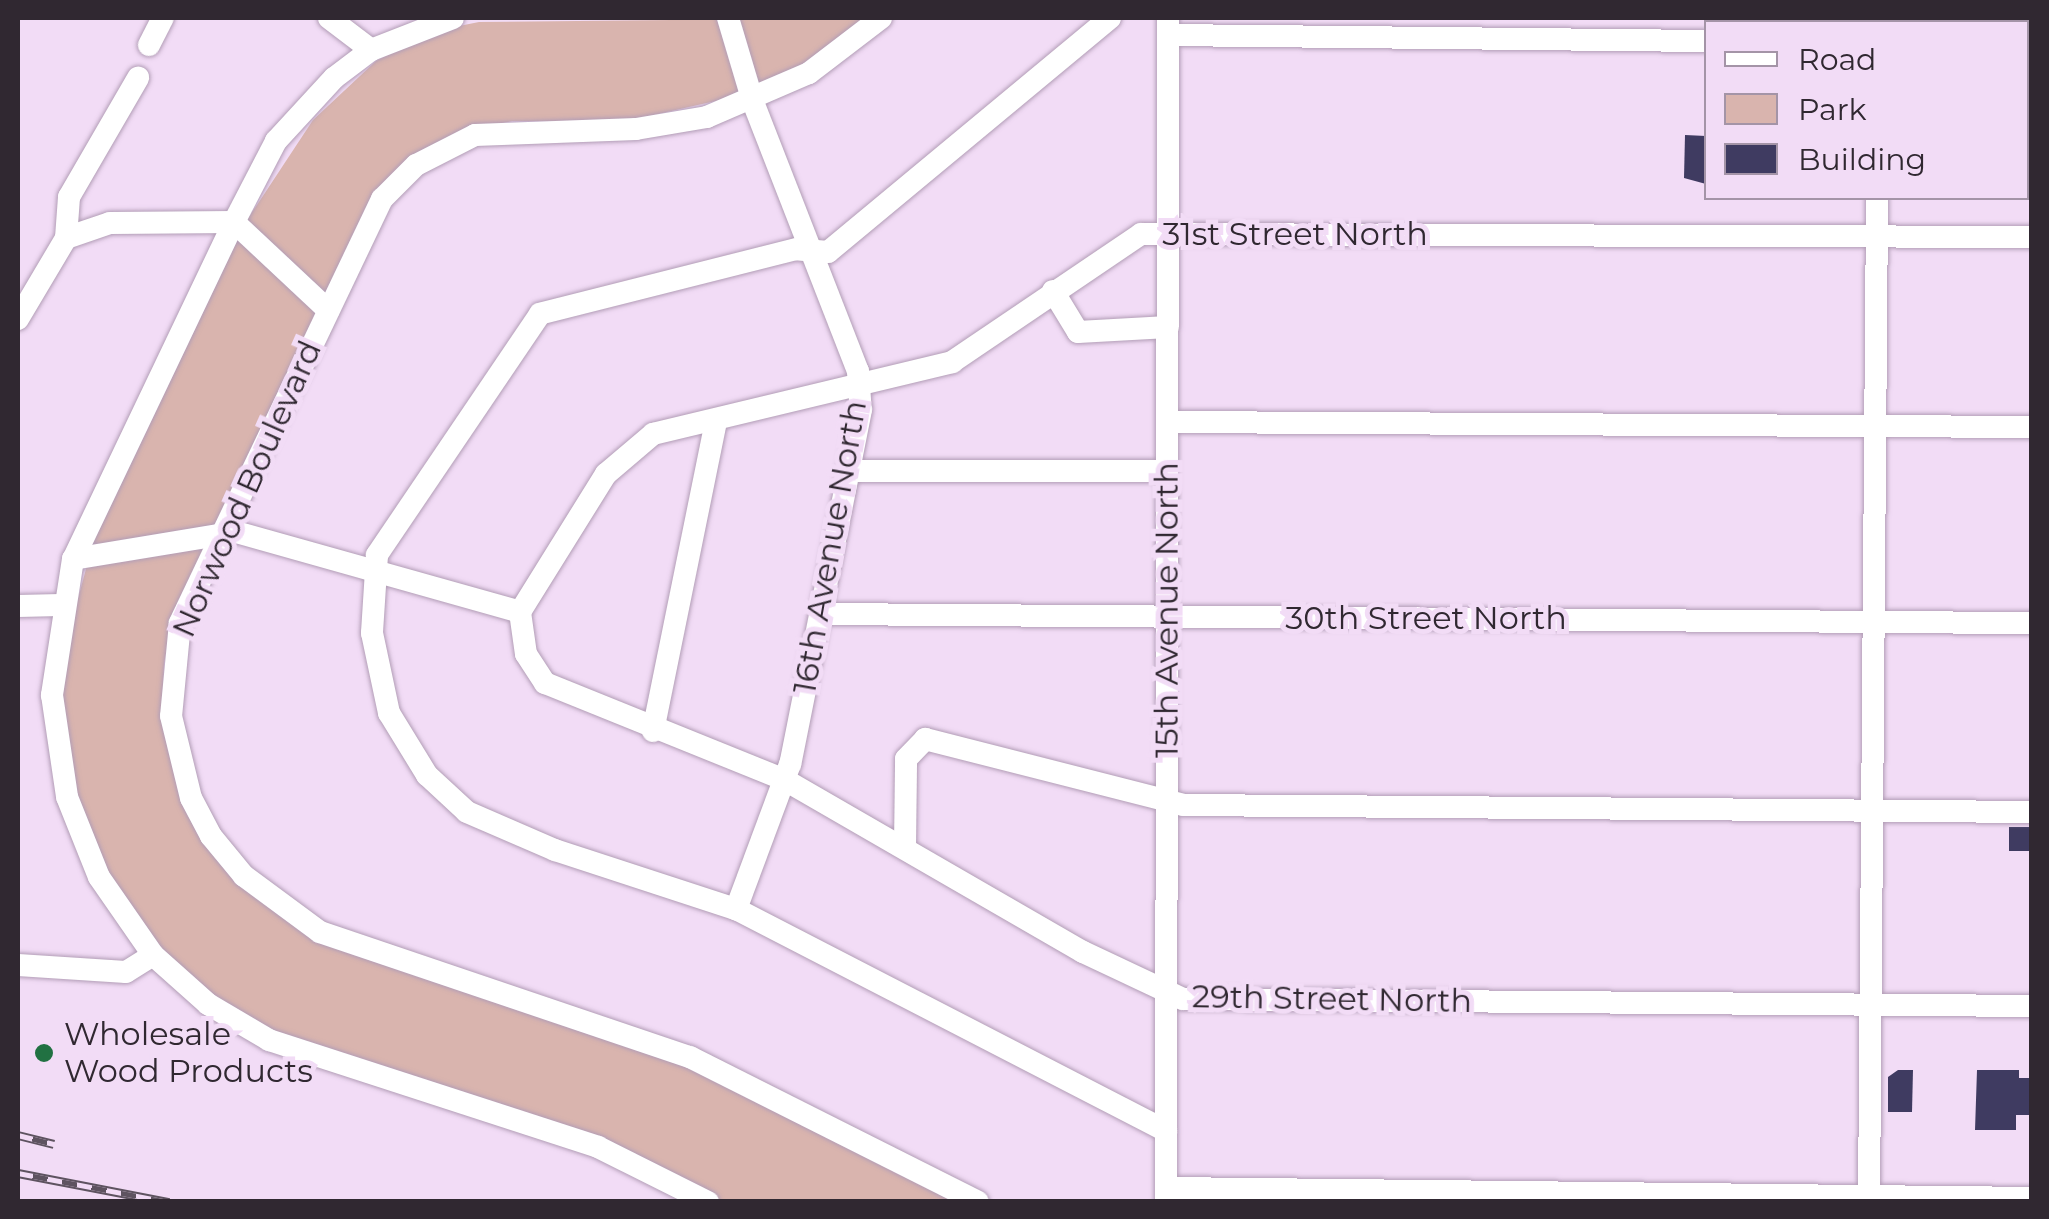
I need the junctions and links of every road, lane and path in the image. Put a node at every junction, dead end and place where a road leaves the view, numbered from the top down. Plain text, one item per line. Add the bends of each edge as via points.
1 (163, 18) edge
2 (329, 18) edge
3 (453, 18) edge
4 (728, 18) edge
5 (881, 18) edge
6 (1110, 18) edge
7 (1168, 26) edge
8 (1704, 42) edge
9 (149, 45) dead end
10 (371, 50) junction
11 (138, 78) dead end
12 (753, 102) junction
13 (1877, 200) edge
14 (234, 222) junction
15 (1168, 232) junction
16 (1877, 236) junction
17 (2032, 237) edge
18 (66, 238) junction
19 (810, 250) junction
20 (1053, 291) junction
21 (328, 310) junction
22 (18, 319) edge
23 (1168, 327) junction
24 (859, 388) junction
25 (716, 422) junction
26 (1168, 422) junction
27 (1875, 426) junction
28 (2032, 427) edge
29 (1168, 470) junction
30 (848, 472) junction
31 (222, 532) junction
32 (73, 559) junction
33 (376, 573) junction
34 (61, 605) junction
35 (18, 606) edge
36 (520, 612) junction
37 (820, 614) junction
38 (1167, 616) junction
39 (1874, 622) junction
40 (2032, 623) edge
41 (653, 731) junction
42 (784, 780) junction
43 (1167, 798) junction
44 (2032, 812) edge
45 (1872, 815) junction
46 (905, 848) junction
47 (736, 909) junction
48 (153, 955) junction
49 (18, 965) edge
50 (1166, 993) junction
51 (1870, 1005) junction
52 (2032, 1006) edge
53 (1166, 1130) junction
54 (1166, 1195) edge
55 (2032, 1198) edge
56 (1869, 1199) edge
57 (708, 1202) edge
58 (978, 1202) edge

1 - 9 street
2 - 10 street
3 - 10 street
4 - 12 street, 16th Avenue North
5 - 12 street, Norwood Boulevard via 809,73
6 - 19 street via 828,252
7 - 8 street
7 - 15 street, 15th Avenue North
10 - 14 street via 297,114
11 - 18 street via 68,197
12 - 19 street, 16th Avenue North
12 - 21 street, Norwood Boulevard via 636,129 476,135 416,165 382,199
13 - 16 street
14 - 18 street via 110,223
14 - 21 street
14 - 32 street
15 - 16 street, 31st Street North
15 - 20 street, 31st Street North via 1141,234
15 - 23 street, 15th Avenue North
16 - 17 street, 31st Street North
16 - 27 street
18 - 22 street
19 - 24 street, 16th Avenue North
19 - 33 street via 540,314 377,555
20 - 23 street via 1078,332
20 - 24 street, 31st Street North via 952,362
21 - 31 street, Norwood Boulevard
23 - 26 street, 15th Avenue North
24 - 25 street, 31st Street North
24 - 30 street, 16th Avenue North
25 - 36 street, 31st Street North via 653,434 629,449 544,565
25 - 41 street
26 - 27 street
26 - 29 street, 15th Avenue North
27 - 28 street
27 - 39 street
29 - 30 street
29 - 38 street, 15th Avenue North
30 - 37 street, 16th Avenue North
31 - 32 street
31 - 33 street
31 - 58 street, Norwood Boulevard via 180,623 171,716 191,798 244,876 320,932 690,1057
32 - 34 street
33 - 36 street
33 - 47 street via 372,633 382,693 412,754 449,798 502,831
34 - 35 street
34 - 48 street via 52,694 67,797 99,877
36 - 41 street, 29th Street North via 526,654 545,683
37 - 38 street, 30th Street North
37 - 42 street, 16th Avenue North
38 - 39 street, 30th Street North
38 - 43 street, 15th Avenue North
39 - 40 street, 30th Street North
39 - 45 street
41 - 42 street, 29th Street North
42 - 46 street, 29th Street North
42 - 47 street, 16th Avenue North
43 - 45 street via 1244,808
43 - 46 street via 925,740 906,759
43 - 50 street, 15th Avenue North
44 - 45 street
45 - 51 street
46 - 50 street, 29th Street North
47 - 53 street
48 - 49 street via 126,972
48 - 57 street via 208,1004 269,1040 598,1147
50 - 51 street, 29th Street North via 1182,1000
50 - 53 street, 15th Avenue North
51 - 52 street, 29th Street North
51 - 56 street
53 - 54 street, 15th Avenue North
54 - 56 street
55 - 56 street

